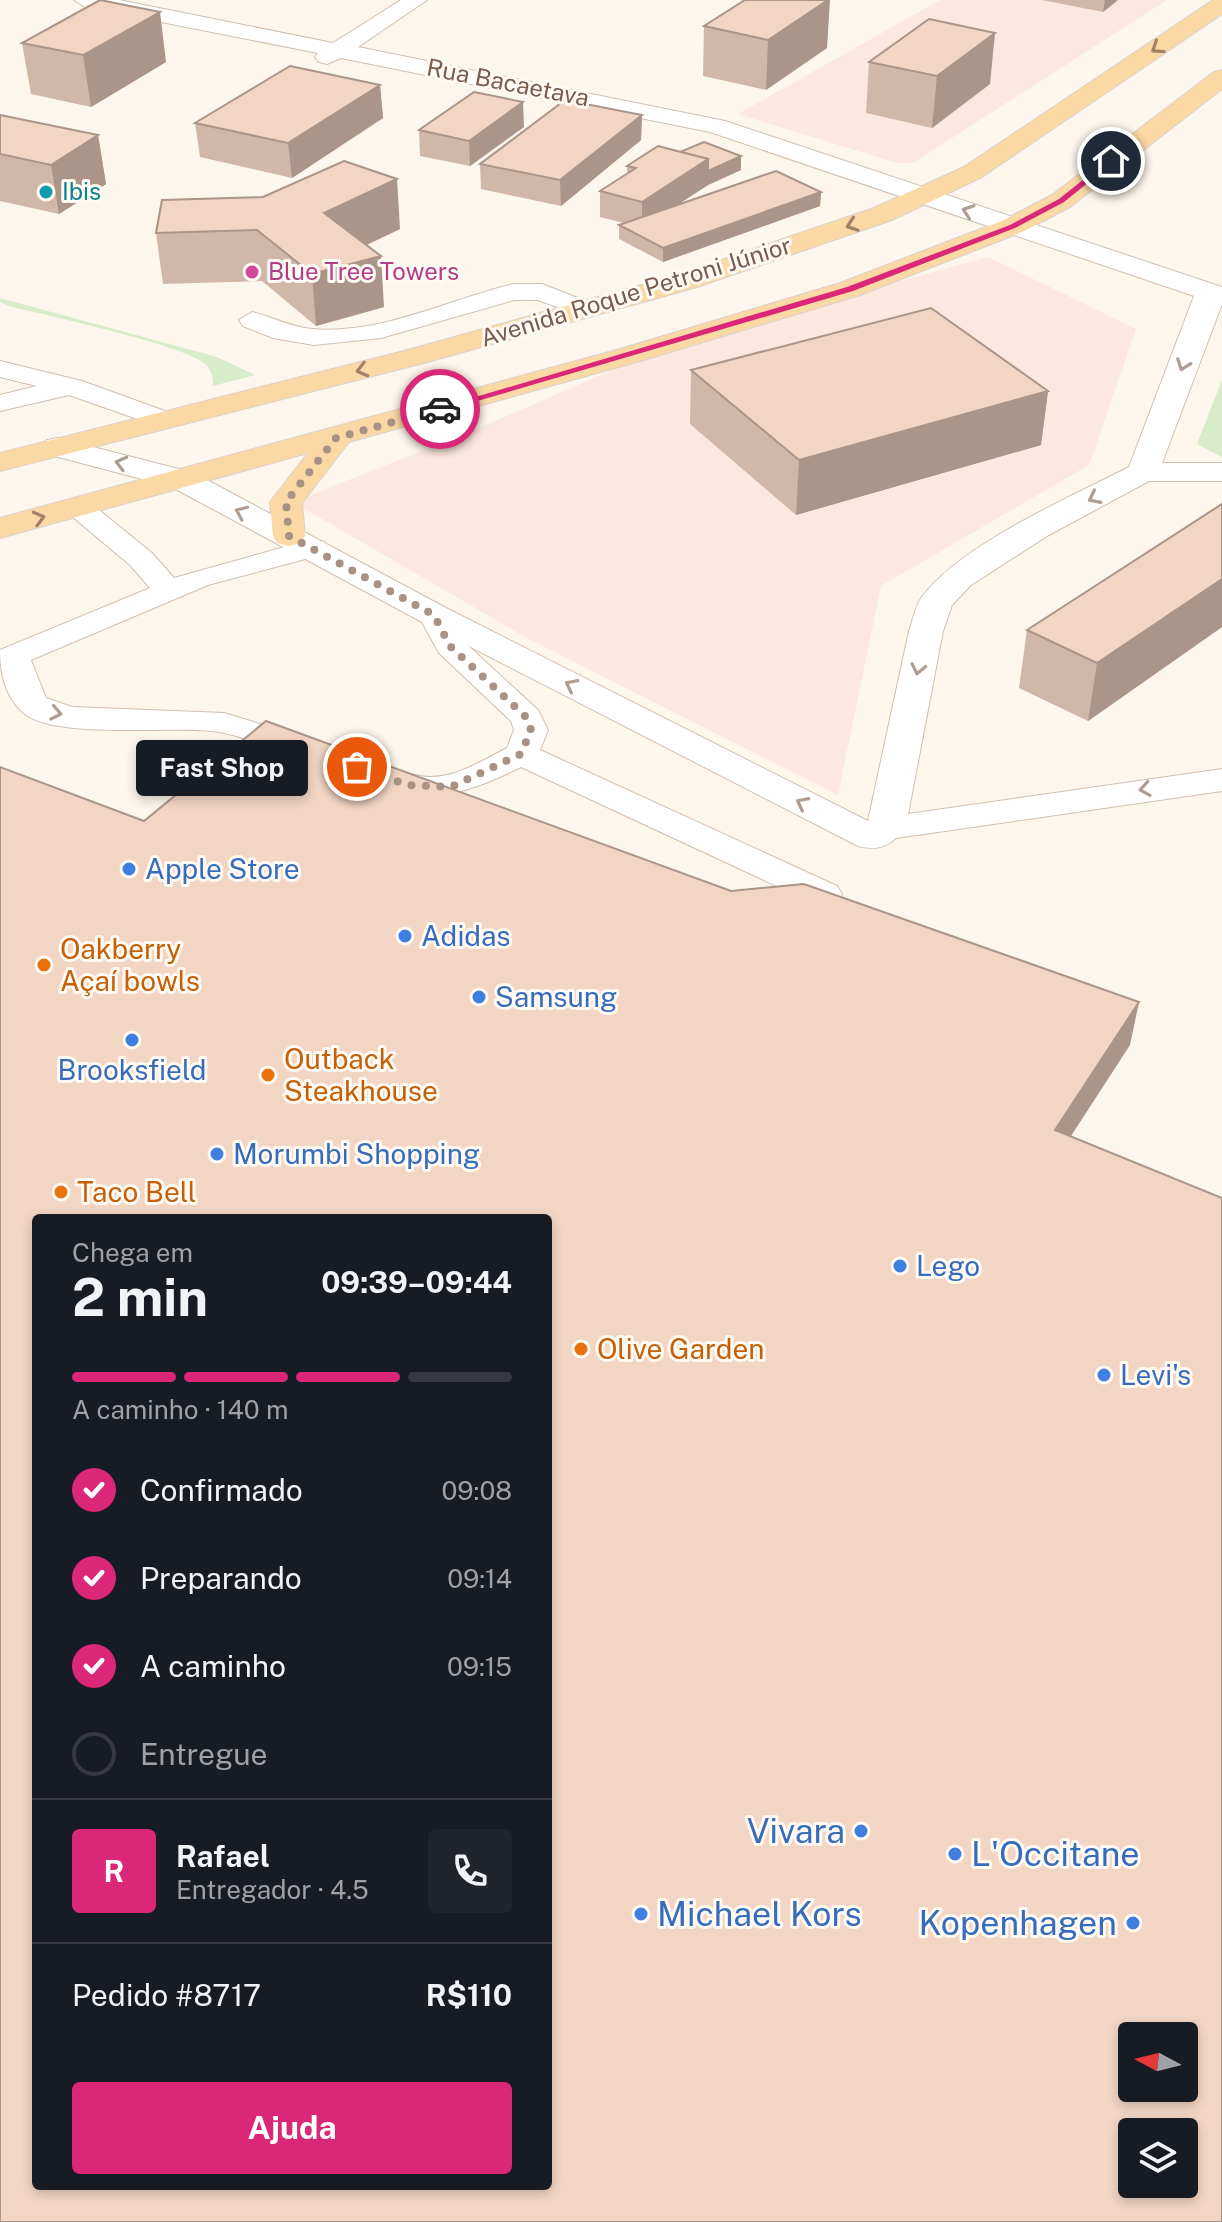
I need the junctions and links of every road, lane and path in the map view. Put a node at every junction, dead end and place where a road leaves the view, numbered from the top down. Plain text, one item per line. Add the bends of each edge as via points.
1 (85, 0) edge
2 (416, 0) edge
3 (1222, 4) edge
4 (338, 50) junction
5 (303, 72) edge
6 (1222, 77) edge
7 (924, 195) junction
8 (1013, 226) junction
9 (1216, 294) edge
10 (584, 309) junction
11 (252, 320) dead end
12 (382, 329) junction
13 (414, 357) junction
14 (0, 369) edge
15 (72, 387) junction
16 (0, 403) edge
17 (163, 420) junction
18 (336, 438) junction
19 (58, 447) junction
20 (0, 462) edge
21 (1143, 472) junction
22 (1222, 472) edge
23 (183, 480) junction
24 (78, 507) junction
25 (0, 528) edge
26 (301, 542) junction
27 (169, 591) junction
28 (434, 615) junction
29 (5, 653) edge
30 (521, 754) junction
31 (1222, 780) edge
32 (879, 832) junction
33 (824, 894) edge

1 - 4 street, Rua Bacaetava
2 - 4 street
3 -> 7 main road, Avenida Roque Petroni Júnior via 973,172
4 - 5 street
4 - 7 street, Rua Bacaetava via 663,112 762,139
6 - 8 main road, Avenida Roque Petroni Júnior via 1061,201
8 -> 7 street, Rua Bacaetava
7 -> 10 main road, Avenida Roque Petroni Júnior via 743,262
8 - 9 street, Rua Bacaetava
8 - 18 main road, Avenida Roque Petroni Júnior via 850,289
9 -> 21 street
10 - 12 lane via 528,290
10 - 13 main road, Avenida Roque Petroni Júnior
11 - 12 lane via 278,334 304,338 337,340
12 - 13 lane
13 -> 17 main road, Avenida Roque Petroni Júnior
14 - 15 lane
15 - 16 lane
15 - 17 lane
17 - 19 main road, Avenida Roque Petroni Júnior
18 - 23 main road, Avenida Roque Petroni Júnior
18 - 26 main road via 286,502
19 - 20 main road, Avenida Roque Petroni Júnior
23 -> 19 street
21 - 22 street
21 -> 32 street via 1035,529 959,578 936,602
23 - 24 main road, Avenida Roque Petroni Júnior
26 -> 23 street
25 -> 24 main road, Avenida Roque Petroni Júnior
24 - 27 lane via 141,559
26 - 27 lane
26 - 28 street
27 - 29 lane
28 - 30 lane via 450,646 526,717 531,730
32 -> 28 street
29 -> 30 lane via 23,691 40,710 64,716 212,721 408,785 451,787
30 - 33 lane
31 -> 32 street

